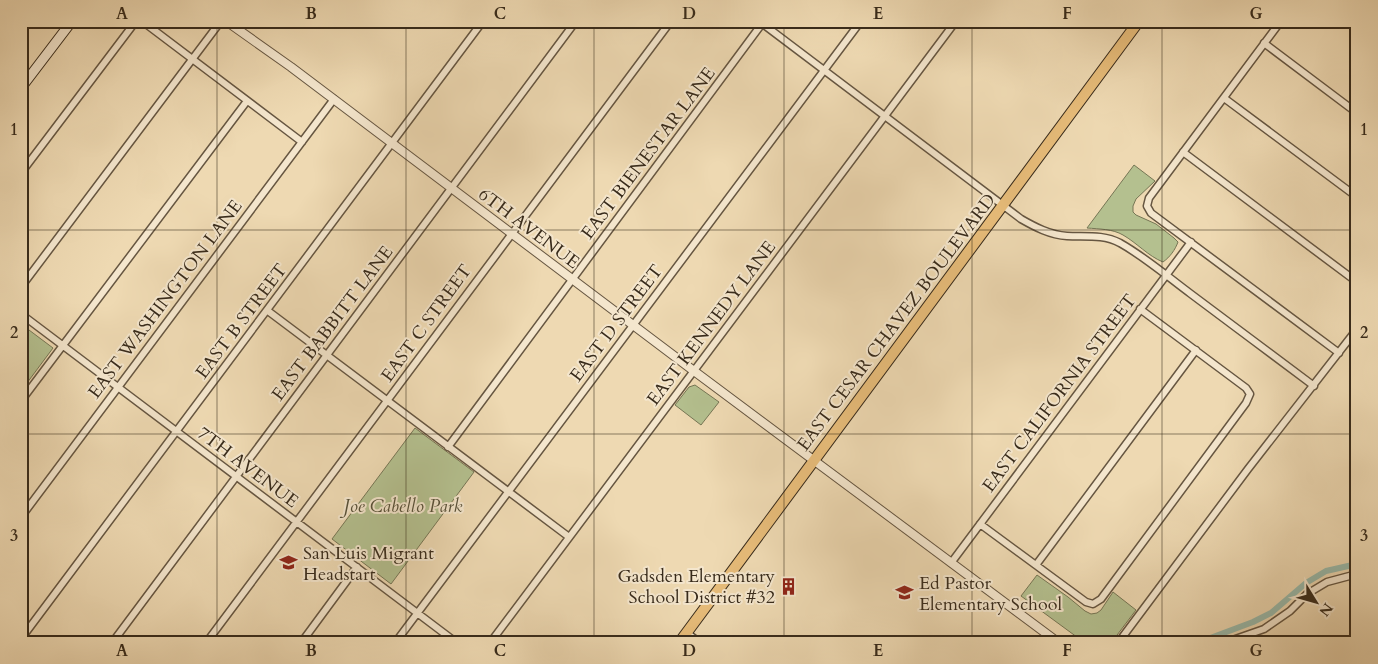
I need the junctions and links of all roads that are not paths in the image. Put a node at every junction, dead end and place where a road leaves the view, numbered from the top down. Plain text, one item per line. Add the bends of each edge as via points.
1 (72, 21) edge
2 (136, 21) edge
3 (142, 21) edge
4 (221, 21) edge
5 (226, 21) edge
6 (483, 21) edge
7 (576, 21) edge
8 (671, 21) edge
9 (861, 21) edge
10 (956, 21) edge
11 (1139, 21) edge
12 (1281, 21) edge
13 (1347, 21) edge
14 (762, 22) edge
15 (1357, 28) edge
16 (1264, 43) junction
17 (192, 59) junction
18 (823, 70) junction
19 (21, 88) edge
20 (1224, 98) junction
21 (334, 99) junction
22 (247, 101) junction
23 (1357, 113) edge
24 (886, 117) junction
25 (302, 142) junction
26 (392, 143) junction
27 (1183, 152) junction
28 (21, 173) edge
29 (452, 188) junction
30 (1357, 197) edge
31 (1004, 206) junction
32 (511, 233) junction
33 (1191, 242) junction
34 (1166, 275) junction
35 (572, 279) junction
36 (1357, 282) edge
37 (21, 287) edge
38 (1140, 309) junction
39 (268, 311) junction
40 (21, 314) edge
41 (633, 324) junction
42 (1357, 330) edge
43 (63, 346) junction
44 (1196, 350) junction
45 (1339, 353) junction
46 (326, 355) junction
47 (694, 371) junction
48 (1314, 386) junction
49 (118, 387) junction
50 (388, 401) junction
51 (21, 402) edge
52 (176, 431) junction
53 (448, 447) junction
54 (814, 460) junction
55 (236, 477) junction
56 (508, 491) junction
57 (21, 516) edge
58 (297, 522) junction
59 (980, 524) junction
60 (569, 537) junction
61 (951, 563) junction
62 (1036, 565) junction
63 (357, 567) junction
64 (1357, 574) edge
65 (417, 613) junction
66 (686, 632) junction
67 (21, 639) edge
68 (112, 643) edge
69 (206, 643) edge
70 (300, 643) edge
71 (395, 643) edge
72 (457, 643) edge
73 (490, 643) edge
74 (678, 643) edge
75 (700, 643) edge
76 (1058, 643) edge
77 (1118, 643) edge
78 (1224, 643) edge

1 - 19 main road
2 - 28 street
3 - 17 street
4 - 17 street
5 - 21 street, 6TH AVENUE
6 - 26 street, EAST B STREET
7 - 29 street, EAST BABBITT LANE
8 - 32 street, EAST C STREET
9 - 18 street, EAST D STREET
10 - 24 street, EAST KENNEDY LANE
11 - 31 highway, EAST CESAR CHAVEZ BOULEVARD
12 - 16 street
13 - 15 street
14 - 18 street
14 - 35 street, EAST BIENESTAR LANE
16 - 20 street
16 - 23 street
17 - 22 street
17 - 37 street
18 - 24 street
18 - 41 street, EAST D STREET
20 - 27 street
20 - 30 street
21 - 25 street, EAST WASHINGTON LANE
21 - 26 street, 6TH AVENUE
22 - 25 street
22 - 43 street
24 - 31 street
24 - 47 street, EAST KENNEDY LANE
25 - 49 street, EAST WASHINGTON LANE
26 - 29 street, 6TH AVENUE
26 - 39 street, EAST B STREET
27 - 33 street via 1149,198 1147,206 1151,213
27 - 36 street
29 - 32 street, 6TH AVENUE
29 - 46 street, EAST BABBITT LANE
31 - 34 street via 1032,225 1054,234 1091,236 1118,242
31 - 54 highway, EAST CESAR CHAVEZ BOULEVARD
32 - 35 street, 6TH AVENUE
32 - 50 street, EAST C STREET
33 - 34 street, EAST CALIFORNIA STREET
33 - 45 street
34 - 38 street, EAST CALIFORNIA STREET
34 - 48 street
35 - 41 street, 6TH AVENUE
35 - 53 street, EAST BIENESTAR LANE
38 - 44 street
38 - 59 street, EAST CALIFORNIA STREET
39 - 46 street
39 - 52 street, EAST B STREET
40 - 43 street, 7TH AVENUE
41 - 47 street, 6TH AVENUE
41 - 56 street, EAST D STREET
42 - 45 street
43 - 49 street, 7TH AVENUE
43 - 51 street
44 - 62 street
44 - 62 street via 1250,394 1101,599 1093,604 1086,602
45 - 48 street
46 - 50 street
46 - 55 street, EAST BABBITT LANE
47 - 54 street, 6TH AVENUE
47 - 60 street, EAST KENNEDY LANE
48 - 77 street
49 - 52 street, 7TH AVENUE
49 - 57 street, EAST WASHINGTON LANE
50 - 53 street
50 - 58 street, EAST C STREET
52 - 55 street, 7TH AVENUE
52 - 67 street, EAST B STREET
53 - 56 street
54 - 61 street, 6TH AVENUE
54 - 66 highway, EAST CESAR CHAVEZ BOULEVARD
55 - 58 street, 7TH AVENUE
55 - 68 street, EAST BABBITT LANE
56 - 60 street
56 - 65 street, EAST D STREET
58 - 63 street, 7TH AVENUE
58 - 69 street, EAST C STREET
59 - 61 street, EAST CALIFORNIA STREET
59 - 62 street
60 - 73 street, EAST KENNEDY LANE
61 - 76 street, 6TH AVENUE
63 - 65 street, 7TH AVENUE
63 - 70 street
64 - 78 street via 1327,582 1264,629
65 - 71 street, EAST D STREET
65 - 72 street, 7TH AVENUE
66 - 74 highway, EAST CESAR CHAVEZ BOULEVARD
66 - 75 street

